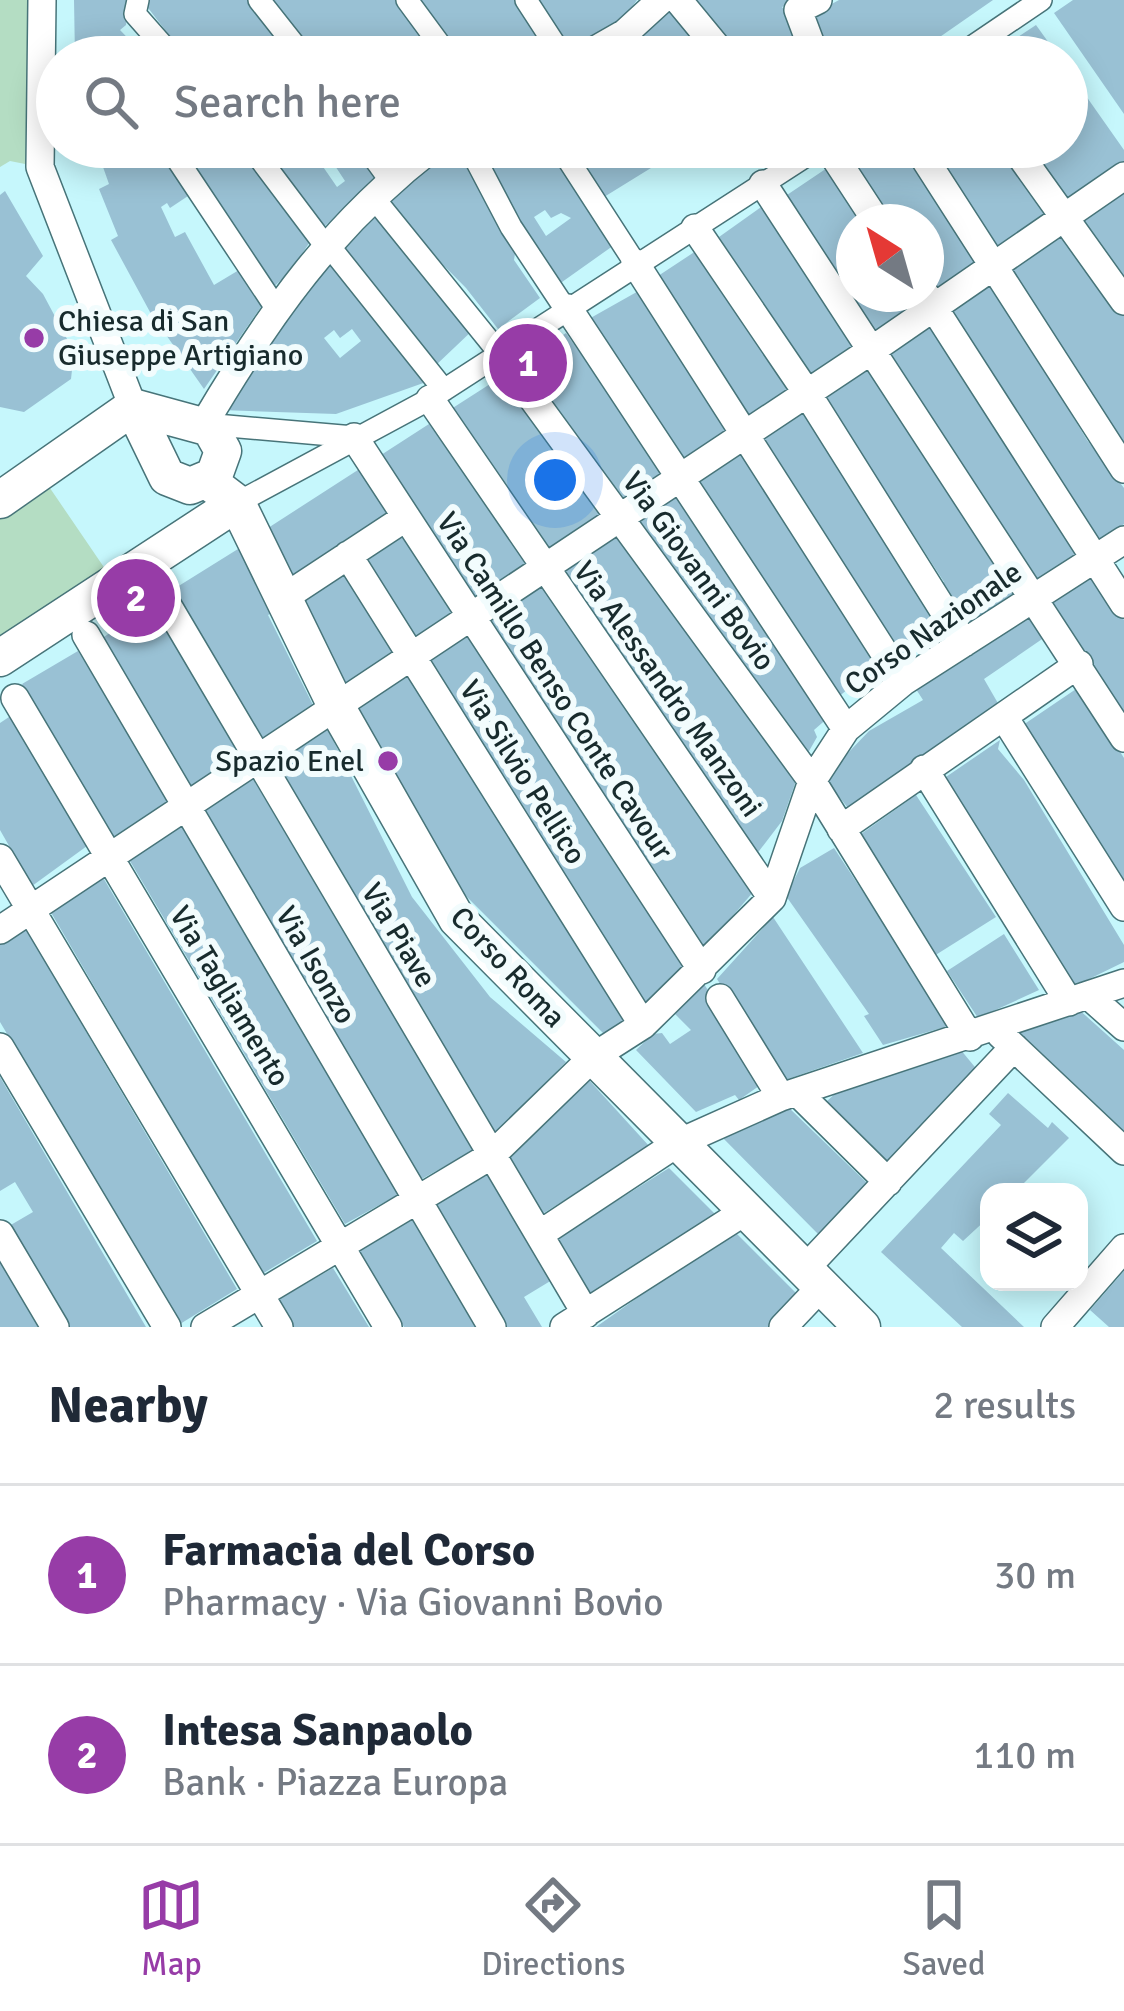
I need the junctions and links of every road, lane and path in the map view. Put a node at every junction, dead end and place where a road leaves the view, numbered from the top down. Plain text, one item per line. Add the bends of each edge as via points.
1 (42, 0) edge
2 (138, 0) edge
3 (259, 0) edge
4 (407, 0) edge
5 (526, 0) edge
6 (662, 0) edge
7 (678, 0) edge
8 (818, 0) edge
9 (1041, 0) edge
10 (42, 36) edge
11 (154, 36) edge
12 (287, 36) edge
13 (434, 36) edge
14 (549, 36) edge
15 (620, 36) edge
16 (708, 36) edge
17 (808, 36) edge
18 (988, 36) edge
19 (40, 168) edge
20 (184, 168) edge
21 (267, 168) edge
22 (374, 168) edge
23 (407, 168) edge
24 (480, 168) edge
25 (574, 168) edge
26 (789, 168) edge
27 (839, 168) edge
28 (931, 168) edge
29 (1029, 168) edge
30 (1124, 176) edge
31 (763, 184) junction
32 (382, 188) junction
33 (864, 204) edge
34 (1065, 218) junction
35 (695, 228) junction
36 (325, 243) junction
37 (635, 263) junction
38 (995, 266) junction
39 (944, 293) edge
40 (1124, 301) edge
41 (276, 308) junction
42 (567, 309) junction
43 (916, 312) edge
44 (936, 312) edge
45 (872, 350) junction
46 (500, 354) junction
47 (807, 393) junction
48 (437, 394) junction
49 (133, 407) junction
50 (197, 423) junction
51 (743, 434) junction
52 (354, 437) junction
53 (158, 460) junction
54 (1124, 469) edge
55 (679, 476) junction
56 (214, 490) junction
57 (0, 500) edge
58 (619, 516) junction
59 (405, 518) junction
60 (1124, 540) edge
61 (348, 555) junction
62 (1094, 559) junction
63 (544, 567) junction
64 (158, 589) dead end
65 (285, 597) junction
66 (1034, 598) junction
67 (1124, 604) edge
68 (470, 618) junction
69 (86, 635) dead end
70 (964, 643) junction
71 (411, 656) junction
72 (0, 658) edge
73 (1078, 664) junction
74 (903, 682) junction
75 (15, 698) dead end
76 (337, 708) junction
77 (1004, 717) junction
78 (846, 729) junction
79 (1124, 738) edge
80 (257, 762) junction
81 (924, 769) junction
82 (812, 781) junction
83 (187, 809) junction
84 (842, 830) junction
85 (0, 858) edge
86 (110, 859) junction
87 (772, 898) junction
88 (1124, 908) edge
89 (30, 910) junction
90 (0, 930) edge
91 (702, 970) junction
92 (1124, 983) edge
93 (720, 998) dead end
94 (1079, 999) junction
95 (643, 1024) junction
96 (1124, 1028) edge
97 (992, 1037) junction
98 (0, 1047) edge
99 (593, 1057) junction
100 (789, 1094) junction
101 (676, 1144) junction
102 (1124, 1151) edge
103 (492, 1154) junction
104 (888, 1182) junction
105 (416, 1199) junction
106 (744, 1212) junction
107 (0, 1234) edge
108 (539, 1234) junction
109 (339, 1246) junction
110 (1124, 1249) edge
111 (812, 1279) junction
112 (260, 1292) junction
113 (575, 1320) edge
114 (55, 1327) edge
115 (167, 1327) edge
116 (205, 1327) edge
117 (279, 1327) edge
118 (388, 1327) edge
119 (491, 1327) edge
120 (783, 1327) edge
121 (862, 1327) edge
122 (1055, 1327) edge

1 - 10 street
2 - 11 street via 135,14
3 - 12 street
4 - 13 street
5 - 14 street
6 - 15 street
7 - 16 street
8 - 17 street via 798,10
9 - 18 street
19 - 49 street
20 - 41 street
21 - 36 street
22 - 32 street
23 - 32 street
24 - 42 street
25 - 37 street
26 - 31 street
27 - 33 street
28 - 38 street
29 - 34 street
30 - 34 street
31 - 35 street
31 - 45 street
32 - 36 street
32 - 46 street
34 - 38 street
34 - 40 street
35 - 37 street
35 - 47 street
36 - 41 street
36 - 48 street
37 - 42 street
37 - 51 street
38 - 39 street
38 - 54 street
41 - 50 street
42 - 46 street
42 - 55 street
43 - 45 street
44 - 62 street
45 - 47 street
45 - 66 street
46 - 48 street
46 - 58 street, Via Giovanni Bovio
47 - 51 street
47 - 70 street
48 - 52 street
48 - 63 street, Via Alessandro Manzoni
49 - 50 main road
49 - 53 main road
49 - 57 main road
50 - 52 street
50 - 53 main road via 164,433
50 - 56 main road via 223,451
51 - 55 street
51 - 74 street
52 - 56 street
52 - 59 street, Via Camillo Benso Conte Cavour
53 - 56 main road via 172,481
55 - 58 street
55 - 78 street
56 - 65 main road, Corso Roma
56 - 72 main road via 201,527
58 - 63 street
58 - 82 street, Via Giovanni Bovio
59 - 61 street
59 - 68 street, Via Camillo Benso Conte Cavour
60 - 62 street, Corso Nazionale
61 - 65 street
61 - 71 street, Via Silvio Pellico
62 - 66 street, Corso Nazionale
62 - 67 street
63 - 68 street
63 - 87 street, Via Alessandro Manzoni
64 - 80 street, Via Piave
65 - 76 main road, Corso Roma
66 - 70 street, Corso Nazionale
66 - 73 street
68 - 71 street
68 - 91 street, Via Camillo Benso Conte Cavour
69 - 83 street, Via Isonzo
70 - 74 street, Corso Nazionale
71 - 76 street
71 - 95 street, Via Silvio Pellico
73 - 77 street
73 - 79 street
74 - 78 street, Corso Nazionale
75 - 86 street, Via Tagliamento
76 - 80 street
76 - 99 main road, Corso Roma via 457,919
77 - 81 street
77 - 88 street
78 - 82 street, Corso Nazionale
80 - 83 street
80 - 103 street, Via Piave
81 - 84 street
81 - 94 street
82 - 84 street, Via Giovanni Bovio
82 - 87 street, Corso Nazionale
83 - 86 street
83 - 105 street, Via Isonzo
84 - 97 street, Via Giovanni Bovio
85 - 89 street
86 - 89 street
86 - 109 street, Via Tagliamento
87 - 91 street, Corso Nazionale
89 - 90 street
89 - 112 street
91 - 95 street, Corso Nazionale
92 - 94 street
93 - 100 street
94 - 96 street
94 - 97 street
95 - 99 street
97 - 100 street
97 - 102 street, Via Giovanni Bovio
97 - 104 street
98 - 115 street
99 - 101 main road, Corso Roma
99 - 103 street
100 - 101 street
100 - 104 street
101 - 106 main road, Corso Roma
101 - 108 street
103 - 105 street
103 - 108 street, Via Piave
104 - 111 street
105 - 109 street
105 - 119 street, Via Isonzo
106 - 111 main road, Corso Roma
106 - 113 street
107 - 114 street
108 - 113 street, Via Piave
109 - 112 street
109 - 118 street, Via Tagliamento
110 - 122 street
111 - 120 street
111 - 121 main road, Corso Roma
112 - 116 street
112 - 117 street

